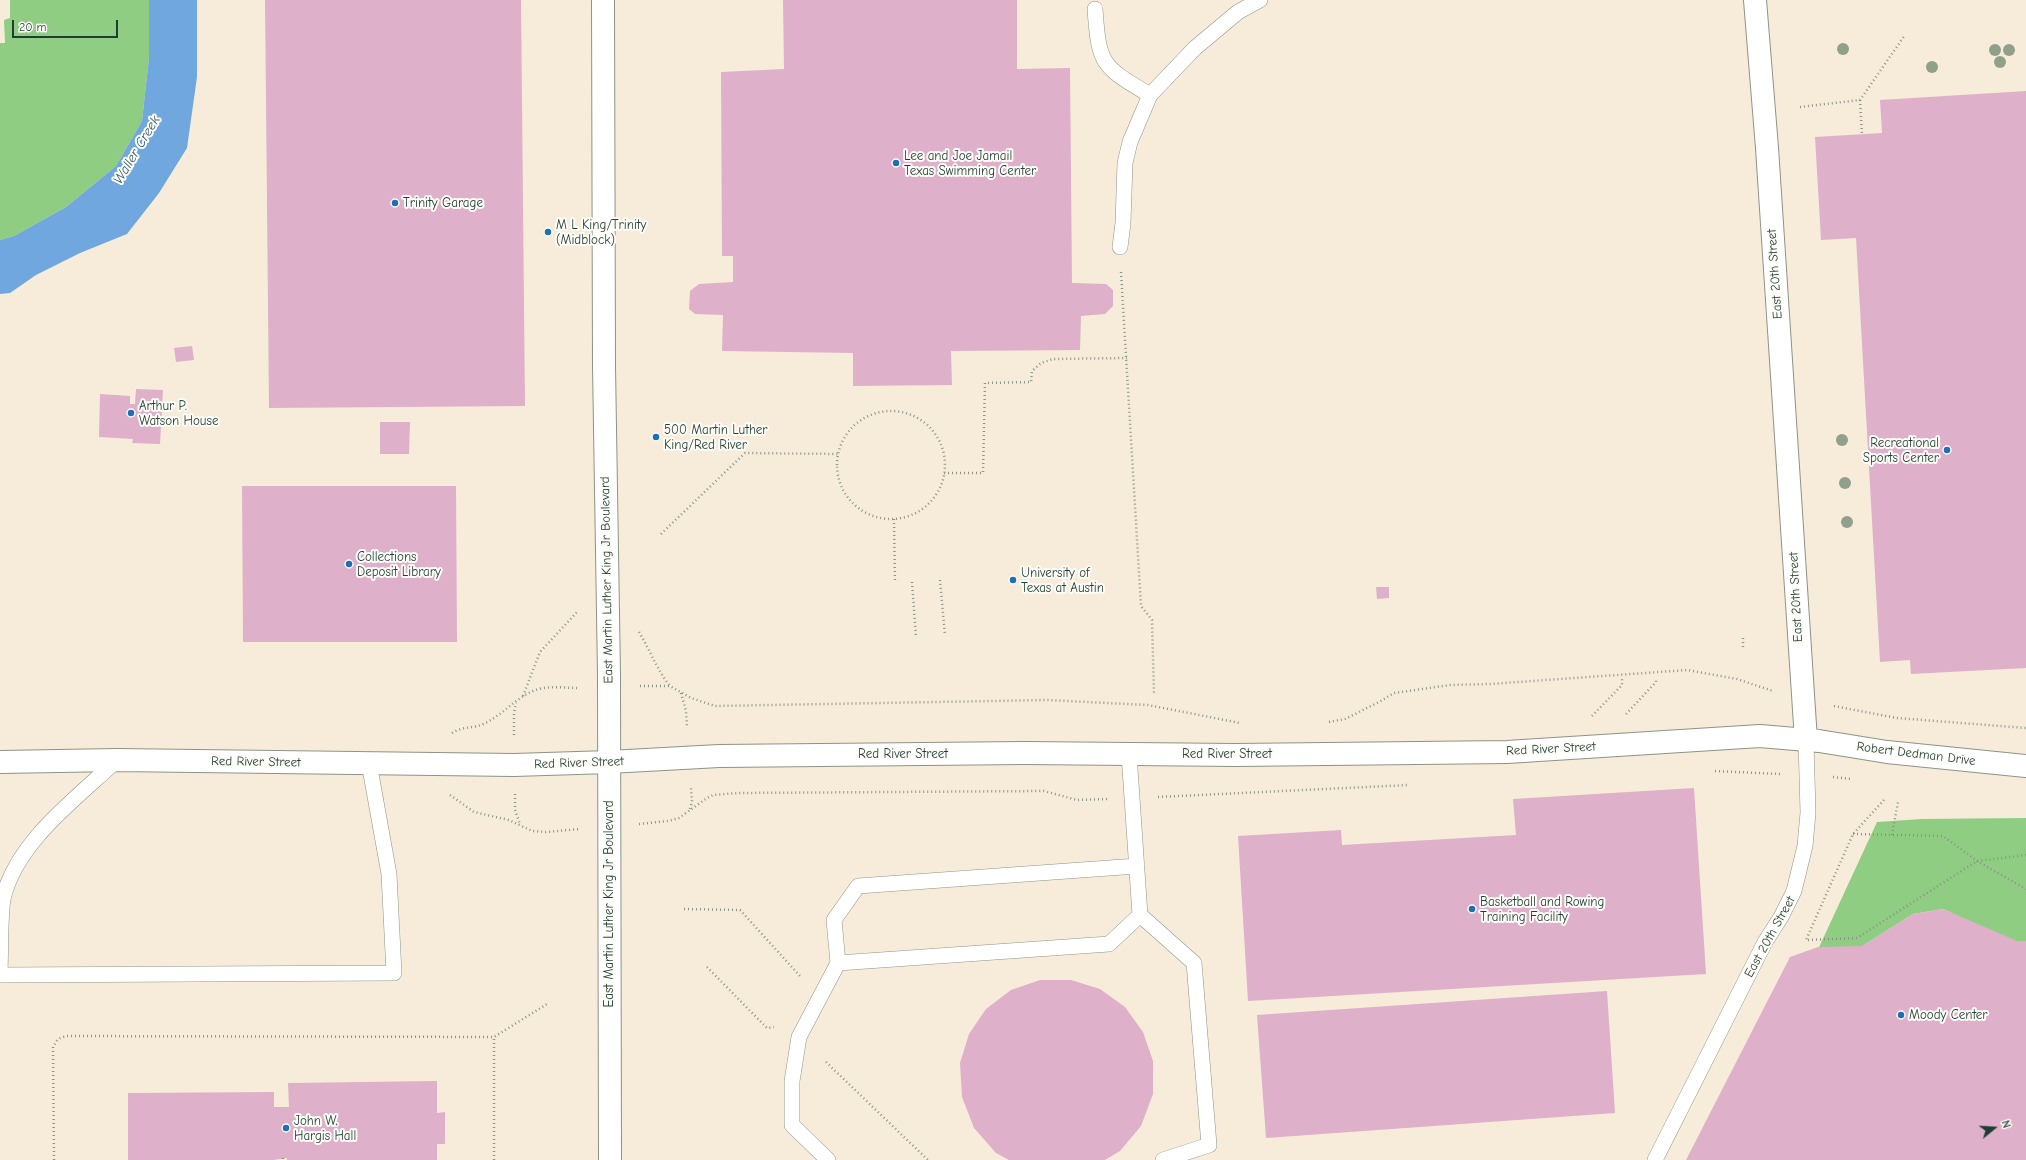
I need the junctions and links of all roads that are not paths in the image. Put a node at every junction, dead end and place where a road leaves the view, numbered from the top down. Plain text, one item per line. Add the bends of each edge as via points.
1 (603, 0) edge
2 (1260, 0) edge
3 (1755, 0) edge
4 (1095, 9) dead end
5 (1150, 96) junction
6 (1120, 247) road end
7 (1806, 740) junction
8 (1129, 754) junction
9 (117, 760) junction
10 (0, 762) edge
11 (609, 762) junction
12 (369, 763) junction
13 (2026, 766) edge
14 (1137, 866) junction
15 (1140, 915) junction
16 (838, 964) junction
17 (0, 973) edge
18 (610, 1160) edge
19 (828, 1160) edge
20 (1163, 1160) edge
21 (1655, 1160) edge

1 - 11 street, East Martin Luther King Jr Boulevard
2 - 5 lane via 1238,12 1195,48
3 - 7 street, East 20th Street
4 - 5 lane via 1098,43 1108,67
5 - 6 lane via 1130,142 1125,163
7 - 8 street, Red River Street via 1760,736 1507,752
7 - 13 street, Robert Dedman Drive via 1887,752
7 - 21 lane, East 20th Street via 1808,813 1805,846 1794,891 1765,942
8 - 11 street, Red River Street via 719,756
8 - 14 lane
9 - 10 street, Red River Street
9 - 12 street, Red River Street
9 - 17 lane via 22,856 10,878 3,901
11 - 12 street, Red River Street via 514,765
11 - 18 street, East Martin Luther King Jr Boulevard
12 - 17 lane via 389,874 394,973
14 - 15 lane
14 - 16 lane via 858,886 834,920
15 - 16 lane via 1109,944
15 - 20 lane via 1194,963 1209,1145
16 - 19 lane via 799,1037 792,1080 792,1125

